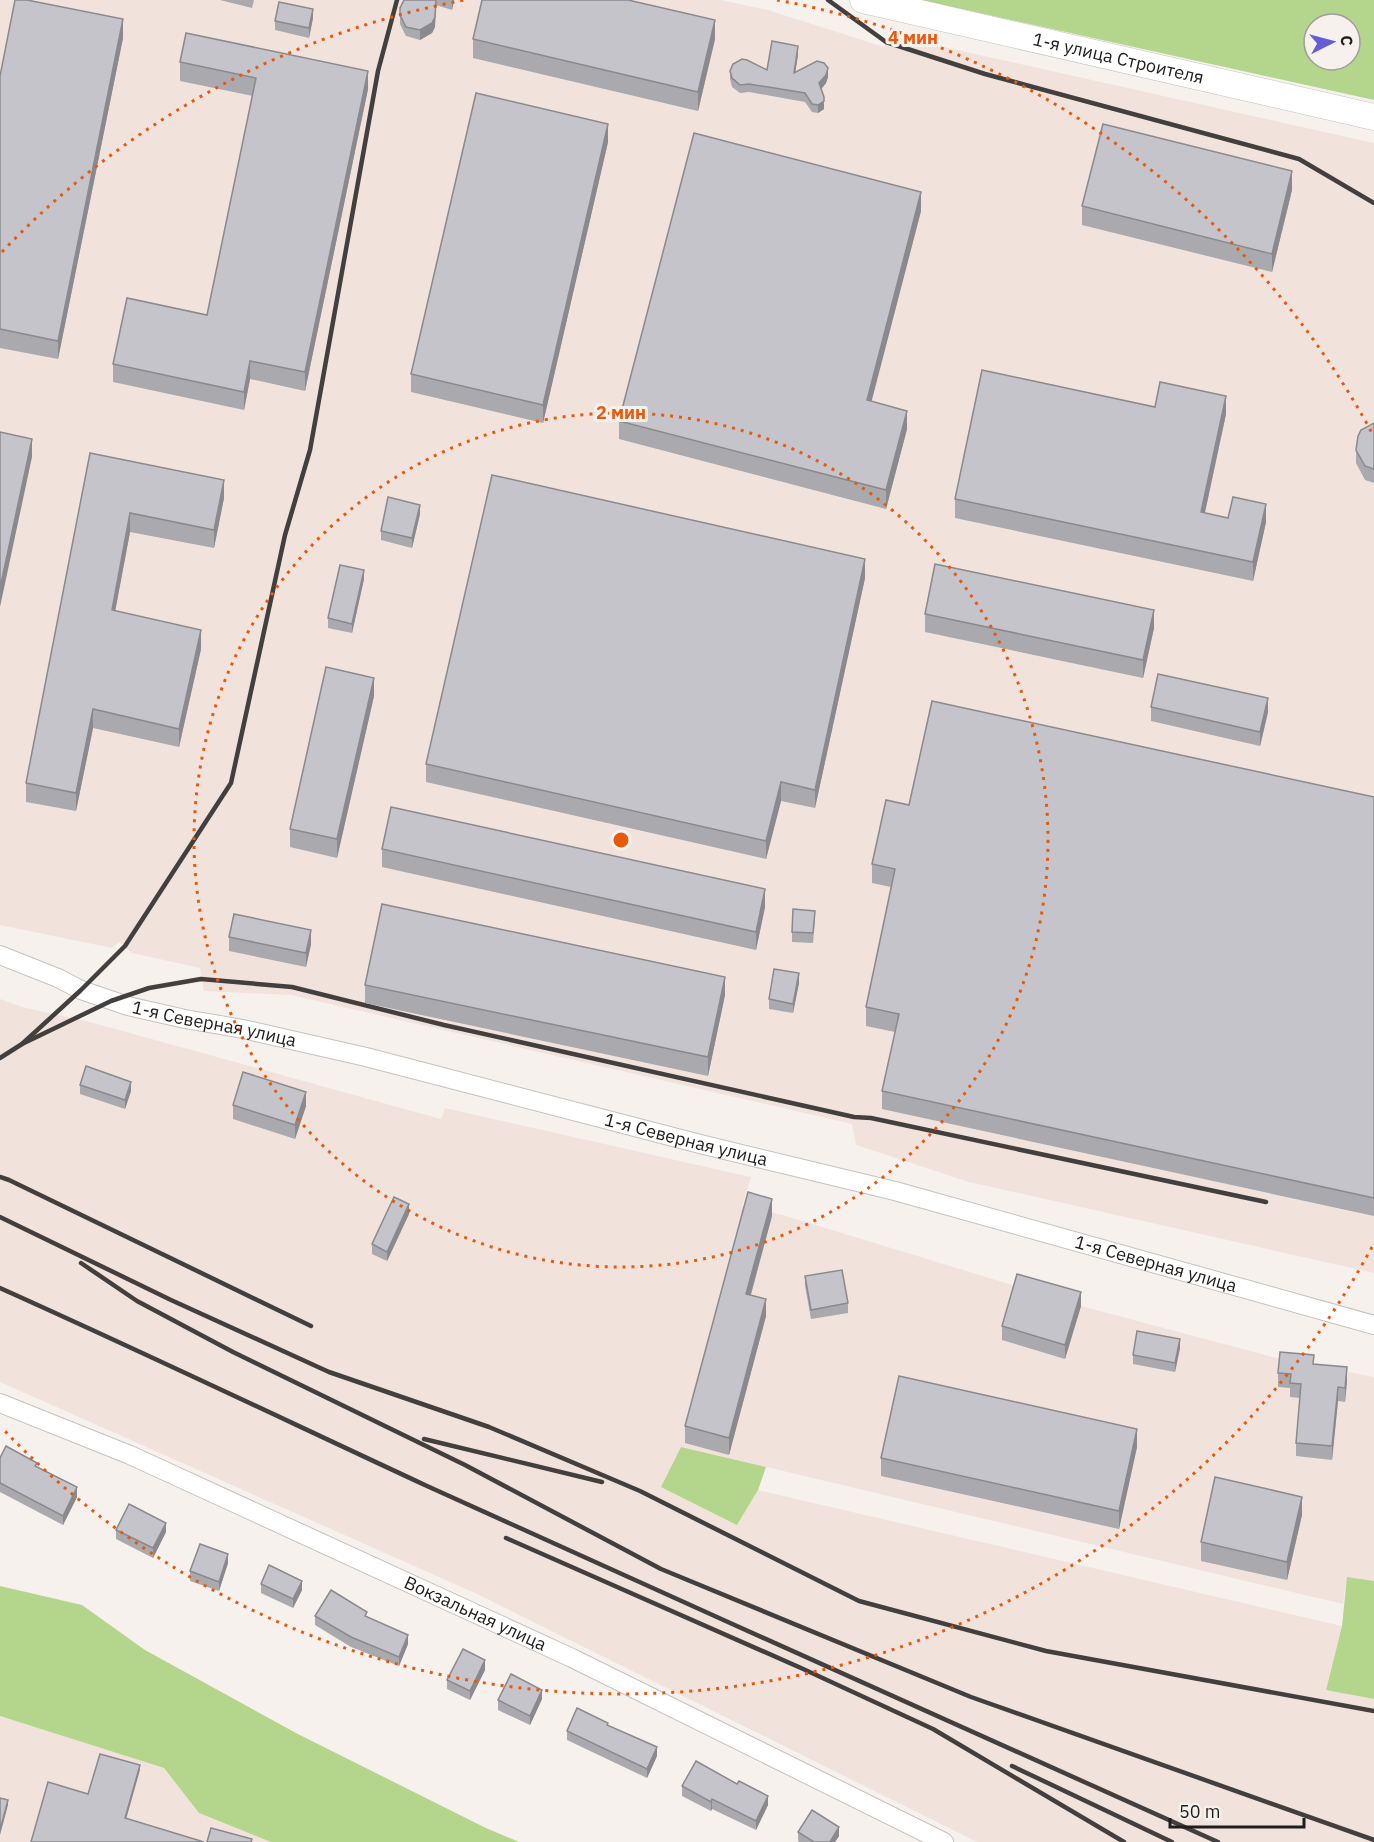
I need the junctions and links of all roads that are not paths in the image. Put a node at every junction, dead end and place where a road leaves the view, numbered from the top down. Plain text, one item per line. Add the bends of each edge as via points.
1 (863, 0) edge
2 (1374, 117) edge
3 (0, 955) edge
4 (1374, 1325) edge
5 (0, 1403) edge
6 (944, 1842) edge

1 - 2 street, 1-я улица Строителя
3 - 4 street, 1-я Северная улица via 128,1006 366,1057 895,1191
5 - 6 street, Вокзальная улица via 130,1455 572,1658

